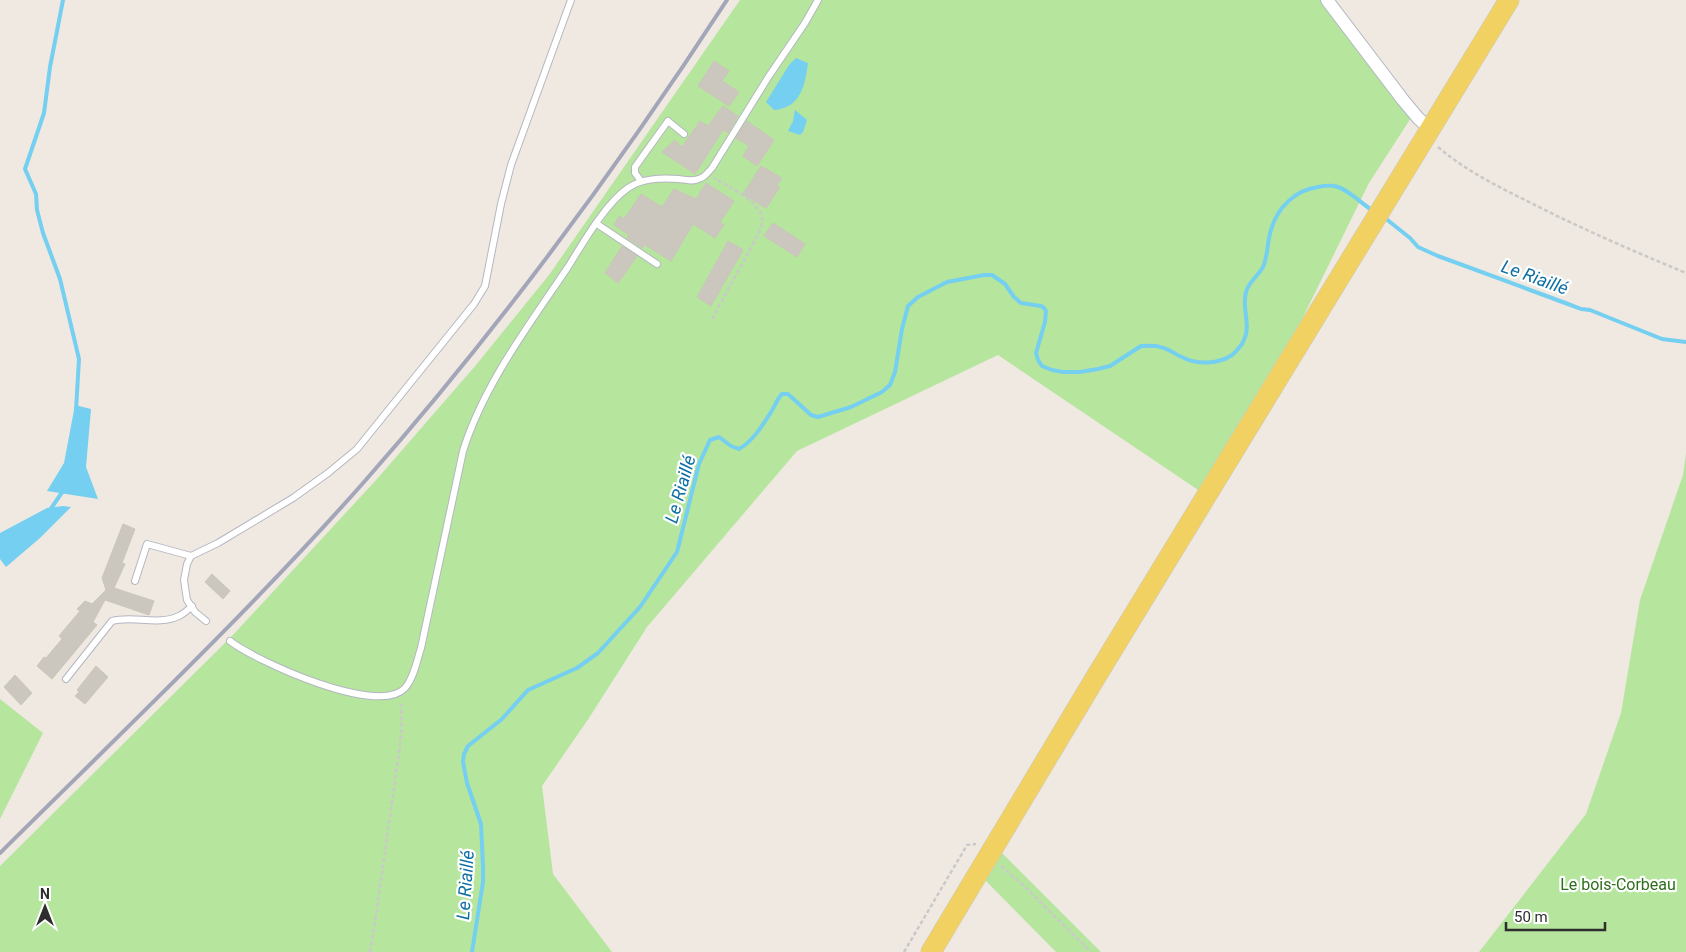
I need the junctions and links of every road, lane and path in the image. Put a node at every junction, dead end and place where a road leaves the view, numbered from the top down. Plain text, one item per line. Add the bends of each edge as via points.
1 (571, 0) edge
2 (818, 0) edge
3 (1328, 0) edge
4 (1509, 0) edge
5 (1428, 132) junction
6 (684, 134) dead end
7 (706, 174) junction
8 (641, 182) junction
9 (596, 224) junction
10 (657, 264) dead end
11 (1686, 273) edge
12 (712, 319) dead end
13 (191, 556) junction
14 (135, 582) dead end
15 (192, 606) junction
16 (206, 621) dead end
17 (230, 640) dead end
18 (66, 679) dead end
19 (398, 692) junction
20 (990, 856) junction
21 (370, 952) edge
22 (904, 952) edge
23 (931, 952) edge
24 (1091, 952) edge

1 - 13 lane via 511,165 485,286 474,304 357,449 293,498
2 - 7 lane
3 - 5 street
4 - 5 main road
5 - 11 path via 1461,165 1498,187 1566,221
5 - 20 main road
6 - 8 lane via 668,121 635,167
7 - 8 lane via 691,181 659,179
7 - 12 path via 753,204 761,213 762,222
8 - 9 lane via 611,203
9 - 10 lane
9 - 19 lane via 502,368 475,418 463,451 420,648 411,679 405,689
13 - 14 lane via 147,544
13 - 15 lane via 184,580 187,600
15 - 16 lane
15 - 18 lane via 180,616 169,619 122,618 112,621
17 - 19 lane via 252,655 339,689 377,697
19 - 21 path via 401,730
20 - 22 path via 977,844 966,845
20 - 23 main road
20 - 24 path

